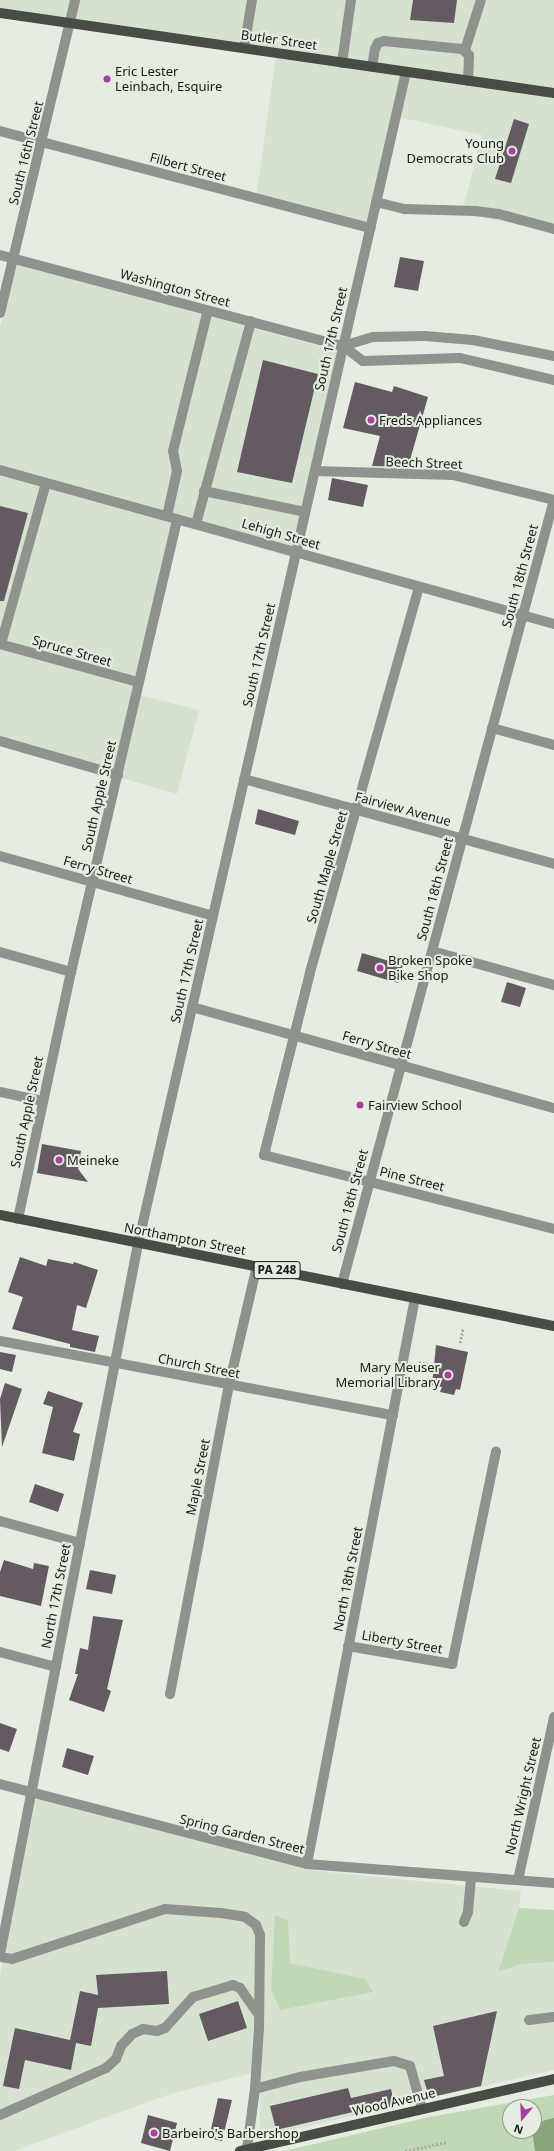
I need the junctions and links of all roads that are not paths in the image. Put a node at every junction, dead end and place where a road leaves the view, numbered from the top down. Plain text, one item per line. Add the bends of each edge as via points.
1 (75, 0) edge
2 (252, 0) edge
3 (351, 0) edge
4 (481, 0) edge
5 (0, 12) edge
6 (70, 25) junction
7 (244, 48) junction
8 (465, 50) junction
9 (342, 63) junction
10 (372, 67) junction
11 (406, 72) junction
12 (468, 81) junction
13 (554, 93) edge
14 (0, 131) edge
15 (42, 142) junction
16 (376, 202) junction
17 (370, 228) junction
18 (554, 229) edge
19 (0, 255) edge
20 (13, 258) junction
21 (208, 310) junction
22 (0, 313) edge
23 (251, 321) junction
24 (343, 346) junction
25 (554, 356) edge
26 (554, 380) edge
27 (0, 470) edge
28 (314, 471) junction
29 (46, 483) junction
30 (204, 491) junction
31 (554, 500) edge
32 (305, 512) junction
33 (172, 517) junction
34 (196, 524) junction
35 (296, 552) junction
36 (419, 587) junction
37 (523, 616) junction
38 (554, 624) edge
39 (0, 644) edge
40 (138, 682) junction
41 (492, 728) junction
42 (0, 741) edge
43 (554, 745) edge
44 (118, 775) junction
45 (244, 779) junction
46 (357, 810) junction
47 (462, 839) junction
48 (0, 856) edge
49 (554, 864) edge
50 (93, 882) junction
51 (213, 916) junction
52 (0, 952) edge
53 (432, 952) junction
54 (71, 972) junction
55 (554, 985) edge
56 (192, 1007) junction
57 (294, 1035) junction
58 (401, 1065) junction
59 (0, 1092) edge
60 (42, 1101) junction
61 (554, 1108) edge
62 (264, 1155) joint
63 (369, 1182) junction
64 (0, 1215) edge
65 (18, 1219) junction
66 (554, 1229) edge
67 (138, 1244) junction
68 (257, 1266) junction
69 (342, 1284) junction
70 (415, 1298) junction
71 (554, 1326) edge
72 (0, 1342) edge
73 (115, 1363) junction
74 (229, 1385) junction
75 (393, 1415) junction
76 (496, 1451) dead end
77 (0, 1521) edge
78 (80, 1543) junction
79 (348, 1646) junction
80 (0, 1652) edge
81 (56, 1667) junction
82 (170, 1694) dead end
83 (554, 1717) edge
84 (0, 1784) edge
85 (31, 1792) junction
86 (307, 1864) junction
87 (471, 1877) junction
88 (518, 1880) junction
89 (554, 1883) edge
90 (4, 1909) edge
91 (464, 1922) dead end
92 (0, 1956) edge
93 (259, 2015) junction
94 (554, 2017) edge
95 (529, 2020) dead end
96 (554, 2079) edge
97 (255, 2089) junction
98 (422, 2108) junction
99 (0, 2115) edge
100 (244, 2150) edge

1 - 6 street, South 16th Street
2 - 7 street
3 - 9 street
4 - 8 street
5 - 6 main road, Butler Street
6 - 7 main road, Butler Street
6 - 15 street, South 16th Street
7 - 9 main road, Butler Street
8 - 10 street via 384,41 378,43 375,49
8 - 12 street via 469,55
9 - 10 main road, Butler Street
10 - 11 main road, Butler Street
11 - 12 main road, Butler Street
11 - 16 street, South 17th Street
12 - 13 main road, Butler Street
14 - 15 street, Filbert Street
15 - 17 street, Filbert Street
15 - 20 street, South 16th Street
16 - 17 street, South 17th Street
16 - 18 street via 405,210 499,214
17 - 24 street, South 17th Street
19 - 20 street, Washington Street
20 - 21 street, Washington Street
20 - 22 street, South 16th Street
21 - 23 street, Washington Street
21 - 33 street, South Apple Street via 173,451 177,471
23 - 24 street, Washington Street
23 - 30 street
24 - 25 street via 373,337 425,336 473,340
24 - 26 street via 363,361 460,358
24 - 28 street, South 17th Street
27 - 29 street, Lehigh Street
28 - 31 street, Beech Street via 453,475
28 - 32 street, South 17th Street
29 - 33 street, Lehigh Street
29 - 39 street
30 - 32 street
30 - 34 street
31 - 37 street, South 18th Street
32 - 35 street, South 17th Street
33 - 34 street, Lehigh Street
33 - 40 street, South Apple Street
34 - 35 street, Lehigh Street
35 - 36 street, Lehigh Street
35 - 45 street, South 17th Street
36 - 37 street, Lehigh Street
36 - 46 street, South Maple Street
37 - 38 street, Lehigh Street
37 - 41 street, South 18th Street
39 - 40 street, Spruce Street
40 - 44 street, South Apple Street
41 - 43 street
41 - 47 street, South 18th Street
42 - 44 street
44 - 50 street, South Apple Street
45 - 46 street, Fairview Avenue
45 - 51 street, South 17th Street
46 - 47 street, Fairview Avenue
46 - 57 street, South Maple Street
47 - 49 street, Fairview Avenue
47 - 53 street, South 18th Street
48 - 50 street, Ferry Street
50 - 51 street, Ferry Street
50 - 54 street, South Apple Street
51 - 56 street, South 17th Street
52 - 54 street
53 - 55 street
53 - 58 street, South 18th Street
54 - 60 street, South Apple Street
56 - 57 street, Ferry Street
56 - 67 street, South 17th Street
57 - 58 street, Ferry Street
57 - 62 street, South Maple Street
58 - 61 street, Ferry Street
58 - 63 street, South 18th Street
59 - 60 street
60 - 65 street, South Apple Street
62 - 63 street, Pine Street
63 - 66 street, Pine Street
63 - 69 street, South 18th Street
64 - 65 main road, Northampton Street / PA 248
65 - 67 main road, Northampton Street / PA 248
67 - 68 main road, Northampton Street / PA 248
67 - 73 street, North 17th Street
68 - 69 main road, Northampton Street / PA 248
68 - 74 street, Maple Street
69 - 70 main road, Northampton Street / PA 248
70 - 71 main road, Northampton Street / PA 248
70 - 75 street, North 18th Street
72 - 73 street, Church Street
73 - 74 street, Church Street
73 - 78 street, North 17th Street
74 - 75 street, Church Street
74 - 82 street, Maple Street
75 - 79 street, North 18th Street
76 - 79 street, Liberty Street via 452,1664
77 - 78 street
78 - 81 street, North 17th Street
79 - 86 street, North 18th Street
80 - 81 street
81 - 85 street, North 17th Street
83 - 88 street, North Wright Street
84 - 85 street, Spring Garden Street
85 - 86 street, Spring Garden Street
85 - 90 street, North 17th Street
86 - 87 street, Spring Garden Street
87 - 88 street, Spring Garden Street
87 - 91 street via 468,1912
88 - 89 street, Spring Garden Street
90 - 92 street, North 17th Street
92 - 93 street via 12,1959 165,1910 245,1917 256,1925 260,1935
93 - 97 street
93 - 99 street via 240,1988 233,1985 193,1997 165,2028 157,2031 143,2029 132,2034 121,2046 116,2059 106,2068
94 - 95 street
96 - 98 main road, Wood Avenue
97 - 98 street via 394,2061 410,2066
97 - 100 street
98 - 100 main road, Wood Avenue

